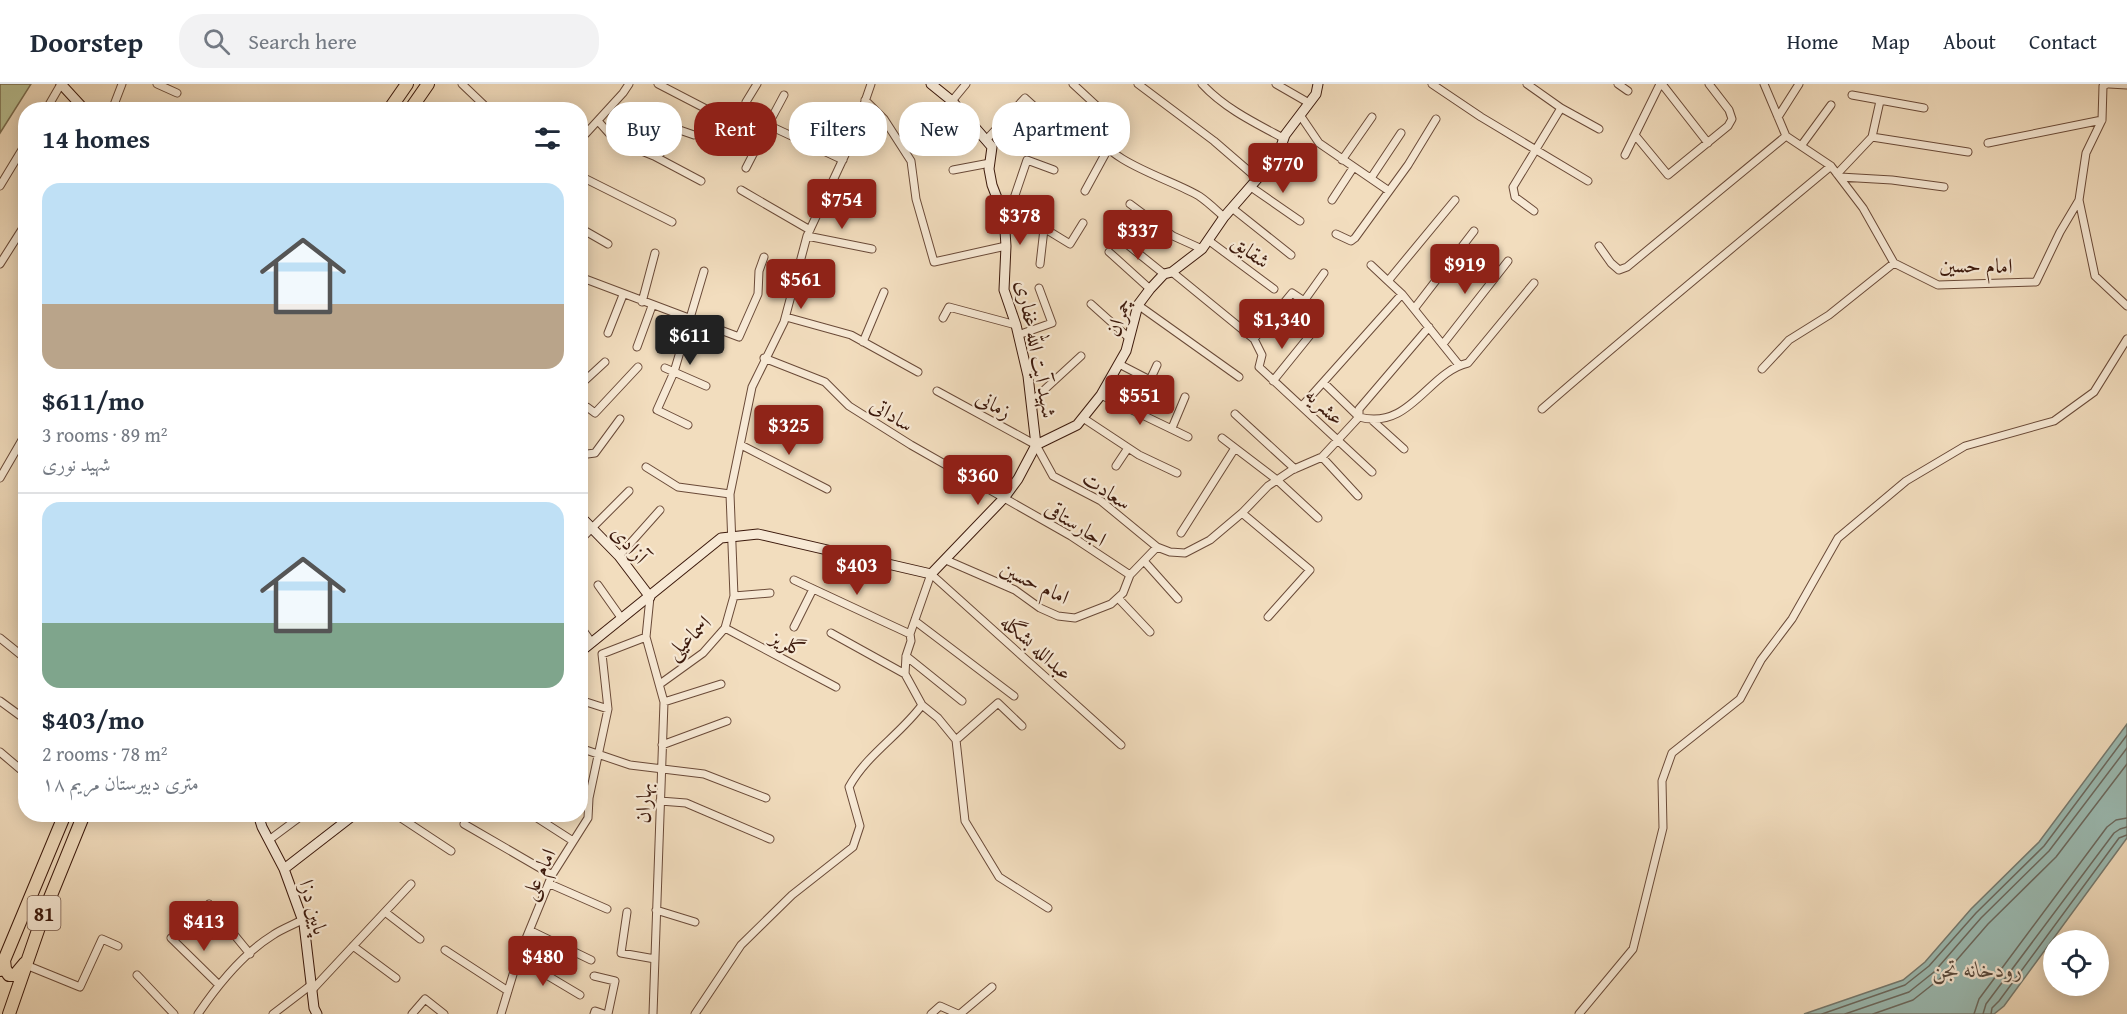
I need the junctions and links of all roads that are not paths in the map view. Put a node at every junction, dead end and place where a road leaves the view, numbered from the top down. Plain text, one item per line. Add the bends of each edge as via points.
1 (61, 84) edge
2 (122, 84) edge
3 (157, 84) edge
4 (407, 84) edge
5 (428, 84) edge
6 (462, 84) edge
7 (628, 84) edge
8 (658, 84) edge
9 (757, 84) edge
10 (871, 84) edge
11 (931, 84) edge
12 (966, 84) edge
13 (1073, 84) edge
14 (1138, 84) edge
15 (1202, 84) edge
16 (1276, 84) edge
17 (1318, 84) edge
18 (1432, 84) edge
19 (1527, 84) edge
20 (1618, 84) edge
21 (1661, 84) edge
22 (1709, 84) edge
23 (1764, 84) edge
24 (1799, 84) edge
25 (2108, 84) edge
26 (2127, 85) edge
27 (1628, 91) dead end
28 (177, 93) dead end
29 (784, 95) dead end
30 (1852, 95) dead end
31 (865, 100) junction
32 (952, 100) junction
33 (1880, 101) junction
34 (51, 102) edge
35 (78, 102) edge
36 (115, 102) edge
37 (395, 102) edge
38 (416, 102) edge
39 (481, 102) edge
40 (746, 102) dead end
41 (1092, 102) edge
42 (694, 103) edge
43 (1310, 103) junction
44 (1831, 105) dead end
45 (777, 108) edge
46 (1562, 108) junction
47 (1924, 108) dead end
48 (1300, 115) junction
49 (1372, 117) dead end
50 (1778, 117) junction
51 (1436, 119) dead end
52 (2102, 120) junction
53 (598, 121) junction
54 (777, 129) edge
55 (1599, 129) dead end
56 (606, 130) edge
57 (682, 131) edge
58 (588, 132) edge
59 (1401, 133) dead end
60 (992, 134) edge
61 (694, 135) dead end
62 (1635, 135) junction
63 (1786, 136) junction
64 (1872, 137) junction
65 (1283, 138) junction
66 (987, 139) junction
67 (1708, 142) junction
68 (1988, 143) dead end
69 (1801, 146) junction
70 (1537, 150) junction
71 (1968, 152) dead end
72 (1625, 155) dead end
73 (18, 156) edge
74 (654, 156) edge
75 (753, 156) edge
76 (1104, 156) edge
77 (1119, 156) edge
78 (843, 160) junction
79 (1342, 160) junction
80 (990, 164) junction
81 (1831, 166) junction
82 (747, 168) dead end
83 (1353, 168) junction
84 (953, 170) dead end
85 (1054, 170) dead end
86 (1839, 176) junction
87 (1371, 178) junction
88 (1258, 179) junction
89 (588, 180) edge
90 (1588, 180) dead end
91 (701, 181) dead end
92 (0, 186) edge
93 (1251, 187) junction
94 (1944, 187) dead end
95 (741, 190) dead end
96 (1389, 190) junction
97 (1085, 191) dead end
98 (1332, 200) dead end
99 (1455, 200) dead end
100 (2079, 200) junction
101 (1130, 204) dead end
102 (1011, 208) junction
103 (1232, 208) junction
104 (1534, 212) dead end
105 (1224, 217) junction
106 (1005, 220) junction
107 (1300, 221) dead end
108 (672, 222) dead end
109 (1083, 223) dead end
110 (1044, 229) junction
111 (1474, 231) dead end
112 (588, 233) edge
113 (808, 233) junction
114 (1335, 234) dead end
115 (18, 236) edge
116 (1118, 237) dead end
117 (1208, 240) junction
118 (608, 244) dead end
119 (1006, 246) junction
120 (1599, 246) dead end
121 (872, 249) dead end
122 (1202, 249) junction
123 (1109, 252) dead end
124 (655, 253) dead end
125 (1291, 255) dead end
126 (764, 258) dead end
127 (1508, 261) dead end
128 (1894, 263) junction
129 (0, 264) edge
130 (1040, 264) dead end
131 (1371, 266) dead end
132 (704, 271) dead end
133 (1168, 273) junction
134 (1324, 273) dead end
135 (588, 280) edge
136 (1388, 281) junction
137 (1534, 283) dead end
138 (1040, 288) dead end
139 (1150, 288) junction
140 (1274, 289) dead end
141 (884, 292) dead end
142 (1402, 294) junction
143 (623, 295) junction
144 (642, 302) junction
145 (1091, 304) dead end
146 (1138, 305) junction
147 (652, 306) junction
148 (2127, 306) edge
149 (1414, 309) junction
150 (786, 317) junction
151 (943, 318) dead end
152 (691, 319) junction
153 (1016, 325) junction
154 (1430, 327) junction
155 (608, 333) dead end
156 (1311, 334) dead end
157 (1018, 335) junction
158 (1129, 338) junction
159 (1254, 339) junction
160 (2127, 339) edge
161 (863, 342) junction
162 (1443, 344) junction
163 (637, 348) dead end
164 (1081, 356) dead end
165 (765, 358) junction
166 (605, 362) dead end
167 (1119, 364) junction
168 (1157, 365) dead end
169 (1459, 365) junction
170 (638, 367) dead end
171 (665, 368) dead end
172 (1762, 369) dead end
173 (674, 372) junction
174 (918, 372) dead end
175 (1239, 377) dead end
176 (588, 378) edge
177 (1150, 380) junction
178 (1273, 381) junction
179 (1324, 383) junction
180 (706, 386) dead end
181 (1146, 390) dead end
182 (937, 392) dead end
183 (1101, 395) junction
184 (1185, 397) dead end
185 (1031, 402) junction
186 (1302, 406) junction
187 (588, 407) edge
188 (1542, 410) dead end
189 (1235, 414) dead end
190 (1359, 417) junction
191 (1083, 418) junction
192 (620, 419) dead end
193 (1373, 421) junction
194 (688, 425) dead end
195 (1172, 429) junction
196 (1188, 436) dead end
197 (1222, 438) dead end
198 (1338, 440) junction
199 (741, 445) junction
200 (1036, 445) junction
201 (18, 447) edge
202 (1128, 448) junction
203 (1235, 448) junction
204 (1404, 449) dead end
205 (588, 454) edge
206 (1322, 457) junction
207 (1116, 466) dead end
208 (646, 467) dead end
209 (1295, 469) junction
210 (1372, 472) dead end
211 (1178, 473) dead end
212 (0, 478) edge
213 (1277, 480) junction
214 (827, 489) dead end
215 (629, 491) dead end
216 (730, 494) junction
217 (1358, 496) dead end
218 (1004, 498) junction
219 (660, 510) dead end
220 (1242, 513) junction
221 (1318, 518) dead end
222 (588, 524) edge
223 (593, 529) junction
224 (588, 533) edge
225 (1181, 533) dead end
226 (730, 537) junction
227 (1157, 547) junction
228 (619, 556) junction
229 (946, 560) junction
230 (1144, 561) junction
231 (931, 574) junction
232 (1130, 575) junction
233 (794, 580) dead end
234 (598, 585) dead end
235 (813, 589) junction
236 (770, 593) dead end
237 (734, 596) junction
238 (650, 597) junction
239 (1118, 598) junction
240 (1178, 600) dead end
241 (1268, 617) dead end
242 (622, 619) junction
243 (915, 621) junction
244 (794, 627) dead end
245 (725, 628) junction
246 (1150, 632) dead end
247 (831, 633) dead end
248 (910, 634) junction
249 (588, 637) edge
250 (646, 637) junction
251 (0, 638) edge
252 (592, 643) junction
253 (588, 646) edge
254 (18, 653) edge
255 (906, 656) junction
256 (905, 674) junction
257 (660, 684) junction
258 (721, 684) dead end
259 (836, 687) dead end
260 (1014, 696) dead end
261 (962, 701) dead end
262 (0, 702) edge
263 (664, 702) junction
264 (588, 703) edge
265 (922, 705) junction
266 (608, 711) junction
267 (18, 714) edge
268 (727, 721) dead end
269 (1022, 726) dead end
270 (956, 740) junction
271 (662, 745) junction
272 (1121, 745) dead end
273 (588, 751) edge
274 (598, 755) junction
275 (1, 757) edge
276 (18, 769) edge
277 (661, 769) junction
278 (589, 798) joint
279 (766, 798) dead end
280 (660, 801) junction
281 (588, 818) edge
282 (62, 822) edge
283 (81, 822) edge
284 (261, 822) edge
285 (293, 822) edge
286 (345, 822) edge
287 (407, 822) edge
288 (543, 822) edge
289 (585, 822) edge
290 (464, 824) dead end
291 (770, 839) dead end
292 (268, 840) junction
293 (573, 841) junction
294 (451, 851) dead end
295 (284, 869) junction
296 (552, 874) junction
297 (411, 884) dead end
298 (550, 884) junction
299 (209, 904) dead end
300 (1048, 908) dead end
301 (607, 909) dead end
302 (656, 910) junction
303 (385, 912) junction
304 (627, 912) dead end
305 (302, 920) junction
306 (695, 922) dead end
307 (531, 931) junction
308 (171, 938) dead end
309 (420, 939) dead end
310 (118, 945) dead end
311 (353, 946) junction
312 (445, 950) dead end
313 (250, 954) junction
314 (518, 958) junction
315 (655, 959) junction
316 (28, 960) junction
317 (591, 960) dead end
318 (2, 965) edge
319 (138, 975) dead end
320 (594, 976) dead end
321 (396, 978) dead end
322 (219, 985) junction
323 (311, 987) junction
324 (992, 987) dead end
325 (508, 991) junction
326 (580, 995) dead end
327 (9, 1014) edge
328 (174, 1014) edge
329 (198, 1014) edge
330 (273, 1014) edge
331 (317, 1014) edge
332 (412, 1014) edge
333 (444, 1014) edge
334 (501, 1014) edge
335 (594, 1014) edge
336 (606, 1014) edge
337 (653, 1014) edge
338 (695, 1014) edge
339 (931, 1014) edge
340 (959, 1014) edge
341 (1579, 1014) edge

1 - 34 street
1 - 35 street
2 - 36 street
3 - 28 street
4 - 37 highway
5 - 38 highway
6 - 39 street
7 - 53 street
8 - 42 street
9 - 40 street
10 - 31 street, اسماعیلی
11 - 32 street
12 - 32 street
13 - 41 street
14 - 88 street
15 - 65 street via 1251,121
16 - 43 street
17 - 43 street, چمران
18 - 70 street
19 - 46 street
20 - 27 street
21 - 62 street
21 - 67 street
22 - 67 street via 1732,119
23 - 50 street
24 - 50 street
25 - 26 street, امام حسین
25 - 52 street, امام حسین via 2102,91
29 - 45 street
30 - 33 street
31 - 78 street, اسماعیلی
31 - 119 street via 884,119 911,161 916,199 934,262
32 - 66 street
33 - 47 street
33 - 64 street
43 - 48 street, چمران
44 - 69 street
46 - 55 street
46 - 70 street
48 - 65 street, چمران
48 - 79 street via 1319,143
49 - 79 street
50 - 63 street
51 - 96 street
52 - 68 street
52 - 100 street, امام حسین via 2086,153
53 - 56 street
53 - 58 street
54 - 78 street
57 - 61 street
59 - 87 street
60 - 66 street
62 - 67 street via 1668,175
62 - 72 street
63 - 69 street
63 - 120 street via 1627,267 1619,270
64 - 71 street
64 - 86 street
65 - 88 street, چمران via 1278,155
66 - 80 street, شهید آیت الله غفاری via 992,147
69 - 81 street
70 - 90 street
70 - 104 street via 1512,192
73 - 92 street
74 - 91 street
75 - 82 street
76 - 97 street
77 - 105 street via 1198,196
78 - 113 street, اسماعیلی
79 - 83 street
80 - 84 street
80 - 106 street, شهید آیت الله غفاری via 992,185
81 - 86 street
81 - 188 street
83 - 87 street
83 - 98 street
85 - 102 street via 1027,160
86 - 94 street
86 - 128 street via 1863,208
87 - 96 street
88 - 93 street, چمران
89 - 108 street
93 - 103 street, چمران
93 - 107 street
95 - 113 street
96 - 114 street via 1355,238 1345,240
99 - 136 street
100 - 128 street, امام حسین via 2036,282 1938,285
100 - 148 street via 2095,276
101 - 122 street via 1173,236
102 - 106 street
102 - 110 street
103 - 105 street, چمران
103 - 125 street
105 - 117 street, چمران
106 - 119 street, شهید آیت الله غفاری
109 - 110 street via 1070,244
110 - 130 street
111 - 149 street
112 - 118 street
113 - 121 street
113 - 150 street, اسماعیلی
115 - 129 street
116 - 133 street
117 - 122 street, چمران
117 - 140 street, شقایق
119 - 153 street, شهید آیت الله غفاری via 1004,290
122 - 133 street, چمران
123 - 139 street
124 - 144 street
126 - 152 street via 758,294 739,337
127 - 162 street
128 - 172 street via 1829,315 1789,340
131 - 136 street
132 - 152 street
133 - 139 street, چمران
133 - 159 street
134 - 159 street via 1304,301 1292,293
135 - 143 street
136 - 142 street
137 - 169 street via 1468,363
138 - 157 street via 1052,323
139 - 146 street, چمران
141 - 161 street
142 - 149 street
142 - 179 street
143 - 144 street
143 - 155 street
144 - 147 street
145 - 158 street
146 - 158 street, چمران
146 - 175 street
147 - 152 street
147 - 163 street
149 - 154 street
150 - 161 street
150 - 165 street, اسماعیلی
151 - 153 street via 949,307
152 - 173 street
153 - 157 street, شهید آیت الله غفاری
154 - 162 street
154 - 190 street via 1359,409
156 - 178 street
157 - 185 street, شهید آیت الله غفاری
158 - 167 street, چمران
159 - 178 street, عشریه via 1262,355 1259,367
160 - 341 street via 2094,392 2054,421 1965,446 1906,481 1838,538 1792,620 1761,660 1740,699 1672,753 1662,781 1663,828 1633,949
161 - 174 street
162 - 169 street
164 - 185 street
165 - 199 street, اسماعیلی via 752,387
165 - 218 street, ساداتی via 825,382 849,406
166 - 176 street
167 - 177 street
167 - 183 street, چمران
168 - 177 street
169 - 193 street via 1394,415
170 - 187 street via 595,413
171 - 173 street
173 - 180 street
173 - 194 street via 657,410
177 - 181 street
178 - 186 street, عشریه
179 - 186 street
179 - 190 street
182 - 200 street, زمانی
183 - 191 street, چمران
183 - 195 street
184 - 195 street
185 - 200 street, شهید آیت الله غفاری
186 - 198 street, عشریه
189 - 209 street
190 - 193 street
190 - 198 street
191 - 200 street, چمران via 1077,425
191 - 202 street
192 - 205 street via 595,453
193 - 204 street
195 - 196 street
197 - 203 street
198 - 206 street
198 - 210 street, عشریه
199 - 214 street
199 - 216 street, اسماعیلی
200 - 218 street, شهید آیت الله غفاری
200 - 227 street, سعادت via 1053,476 1101,501
201 - 212 street
202 - 207 street
202 - 211 street
203 - 213 street
203 - 225 street
206 - 209 street
206 - 217 street
208 - 216 street via 678,487
209 - 213 street
213 - 220 street
213 - 221 street
215 - 223 street
216 - 226 street, اسماعیلی
218 - 229 street, شهید آیت الله غفاری
218 - 232 street, اجارستاقی
219 - 228 street
220 - 227 street, سعادت via 1210,540 1185,553
220 - 241 street via 1310,570
222 - 223 street, آزادی
223 - 224 street
223 - 228 street, آزادی
226 - 231 street via 758,534
226 - 237 street, اسماعیلی
226 - 238 street via 722,538
227 - 230 street
228 - 238 street, آزادی
229 - 231 street, شهید آیت الله غفاری
229 - 239 street, امام حسین via 1015,590 1058,616 1075,618 1090,614
230 - 232 street
230 - 240 street
231 - 243 street
231 - 272 street, عبدالله بشگله
232 - 239 street
233 - 235 street
234 - 242 street
235 - 244 street
235 - 248 street
236 - 237 street
237 - 245 street, اسماعیلی
238 - 242 street
238 - 250 street, بهاران
239 - 246 street
242 - 252 street
243 - 248 street
243 - 260 street
245 - 257 street, اسماعیلی via 703,652
245 - 259 street, گلریز
247 - 256 street
248 - 255 street
249 - 252 street
250 - 257 street, بهاران
250 - 266 street, امام علی via 602,654
251 - 254 street
252 - 253 street
255 - 256 street
255 - 261 street
256 - 265 street
257 - 263 street, بهاران
258 - 263 street
262 - 267 street
263 - 271 street, بهاران
264 - 266 street
265 - 270 street
265 - 338 street via 866,762 849,787 860,826 854,847 792,895 741,945
266 - 274 street, امام علی
268 - 271 street
269 - 270 street via 998,704
270 - 300 street via 965,821 999,877
271 - 277 street, بهاران
273 - 274 street
274 - 277 street
274 - 278 street, امام علی
275 - 276 street
277 - 279 street via 704,774
277 - 280 street, بهاران
278 - 281 street, امام علی
280 - 291 street via 686,803
280 - 302 street, بهاران
282 - 318 highway, 81
283 - 316 highway, 81
284 - 292 street, پایین دزا
285 - 292 street
286 - 295 street
287 - 294 street
288 - 293 street
289 - 293 street, امام علی
290 - 296 street
292 - 295 street, پایین دزا
293 - 296 street, امام علی
295 - 305 street, پایین دزا
296 - 298 street, امام علی
297 - 303 street
298 - 301 street
298 - 307 street, امام علی
299 - 313 street
302 - 306 street
302 - 315 street, بهاران
303 - 309 street
303 - 311 street
304 - 315 street via 621,953
305 - 313 street via 272,935
305 - 323 street, پایین دزا
307 - 314 street, امام علی
307 - 317 street
308 - 322 street
310 - 316 street via 102,939 80,987
311 - 321 street
311 - 323 street
312 - 325 street
313 - 322 street
314 - 325 street, امام علی
314 - 326 street
315 - 337 street, بهاران
316 - 318 highway via 15,975 9,975
316 - 327 highway, 81
319 - 328 street
320 - 336 street via 615,981
322 - 329 street
323 - 330 street
323 - 331 street, پایین دزا
324 - 340 street
325 - 334 street, امام علی
332 - 333 street via 425,999
335 - 336 street
339 - 340 street via 940,1006

